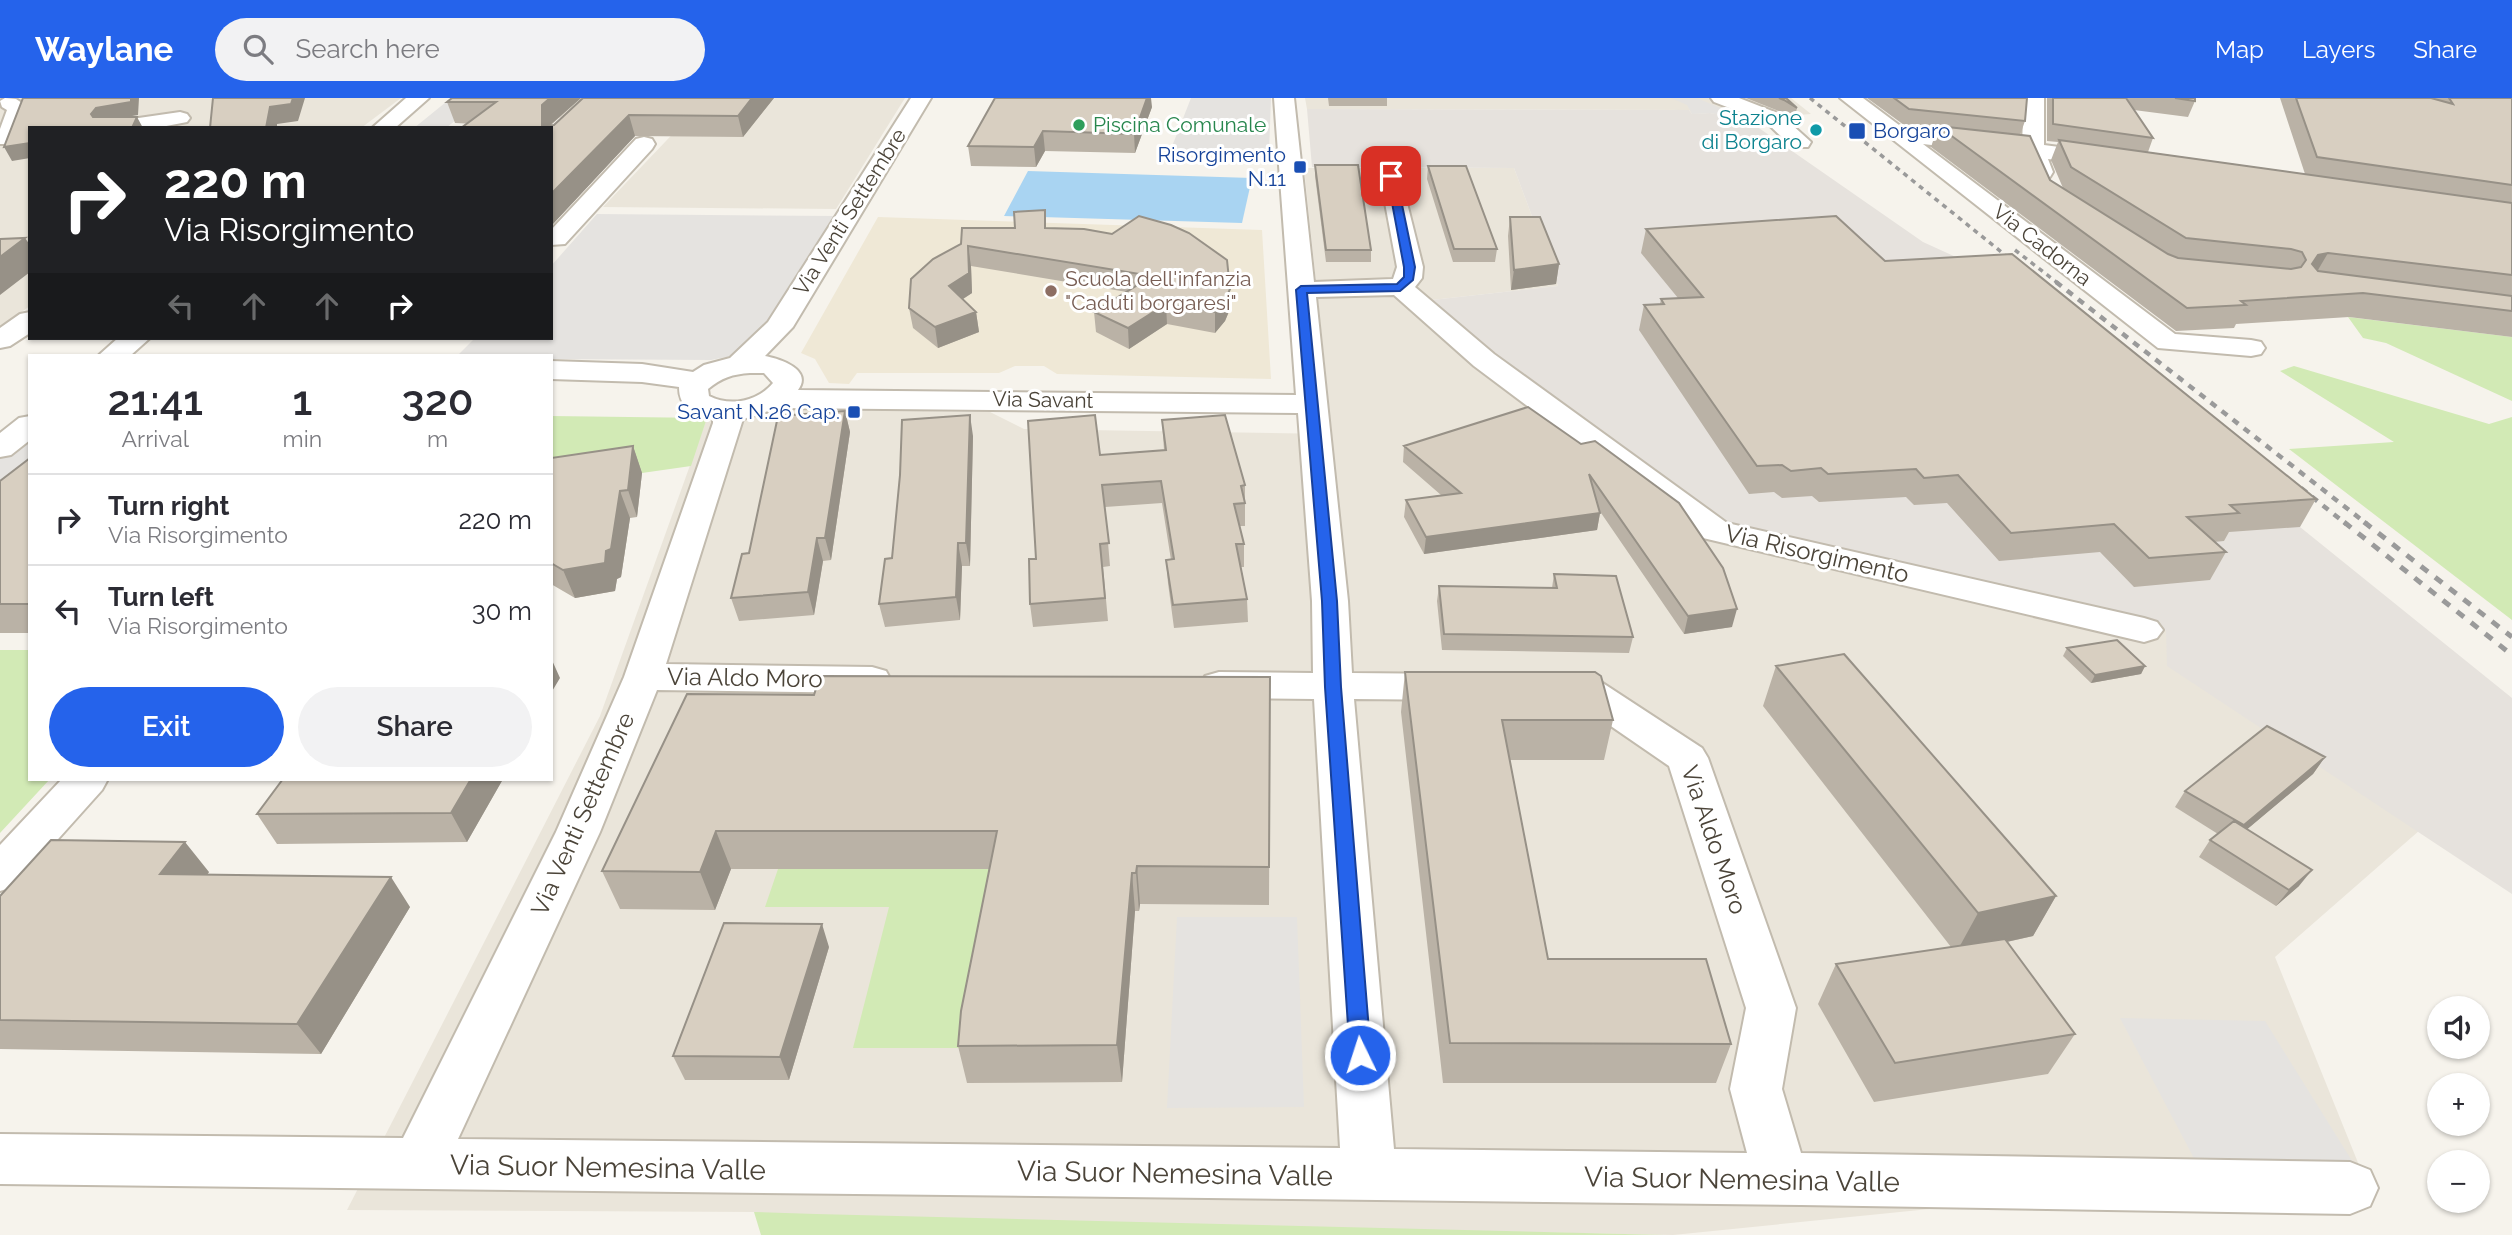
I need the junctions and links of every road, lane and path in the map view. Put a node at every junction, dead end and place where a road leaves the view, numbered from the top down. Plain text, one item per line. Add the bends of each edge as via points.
1 (419, 98) edge
2 (921, 98) edge
3 (1284, 98) edge
4 (1721, 98) edge
5 (1850, 98) edge
6 (2034, 98) edge
7 (7, 102) edge
8 (179, 115) edge
9 (121, 126) edge
10 (384, 126) edge
11 (1897, 134) junction
12 (10, 142) edge
13 (1800, 142) dead end
14 (645, 144) edge
15 (2033, 148) junction
16 (2129, 162) edge
17 (1391, 176) dead end
18 (2051, 194) edge
19 (553, 239) edge
20 (1400, 287) junction
21 (1301, 290) junction
22 (28, 323) edge
23 (779, 327) junction
24 (133, 340) edge
25 (142, 340) edge
26 (0, 342) edge
27 (2251, 348) dead end
28 (114, 354) edge
29 (123, 354) edge
30 (740, 364) junction
31 (772, 366) junction
32 (553, 370) edge
33 (698, 381) junction
34 (773, 399) junction
35 (1312, 404) junction
36 (728, 410) junction
37 (28, 419) edge
38 (28, 427) edge
39 (0, 440) edge
40 (28, 441) edge
41 (0, 450) edge
42 (2144, 630) dead end
43 (643, 677) junction
44 (905, 681) edge
45 (1181, 684) edge
46 (1333, 687) junction
47 (85, 781) edge
48 (0, 874) edge
49 (0, 1159) edge
50 (418, 1165) junction
51 (1369, 1175) junction
52 (1781, 1179) junction
53 (2350, 1188) dead end

1 - 10 street
2 - 23 street, Via Venti Settembre
3 - 21 street
4 - 13 street via 1773,118
5 - 11 street, Via Cadorna
6 - 15 street
7 - 12 street via 18,107
8 - 9 street
11 - 15 street
11 - 27 street, Via Cadorna via 2168,342
14 - 19 street
15 - 16 street
15 - 18 street
17 - 20 street via 1410,267 1409,278
20 - 21 street
20 - 42 street, Via Risorgimento via 1484,360 1715,531
21 - 35 street
22 - 26 street
23 - 30 street, Via Venti Settembre
23 - 31 street, Via Venti Settembre
24 - 28 street
25 - 29 street
30 - 31 street
30 - 33 street
31 - 34 street via 788,377 788,384
32 - 33 street via 642,373
33 - 36 street via 692,388 695,401
34 - 35 street, Via Savant
34 - 36 street, Via Savant
35 - 46 street
36 - 43 street, Via Venti Settembre via 728,422
37 - 39 street
38 - 41 street
40 - 41 street
43 - 44 street, Via Aldo Moro
43 - 50 street, Via Venti Settembre via 578,832
45 - 46 street, Via Aldo Moro
46 - 51 street
46 - 52 street, Via Aldo Moro via 1581,687 1687,758 1771,1008 1756,1089
47 - 48 street
49 - 50 street, Via Suor Nemesina Valle
50 - 51 street, Via Suor Nemesina Valle
51 - 52 street, Via Suor Nemesina Valle
52 - 53 street, Via Suor Nemesina Valle

